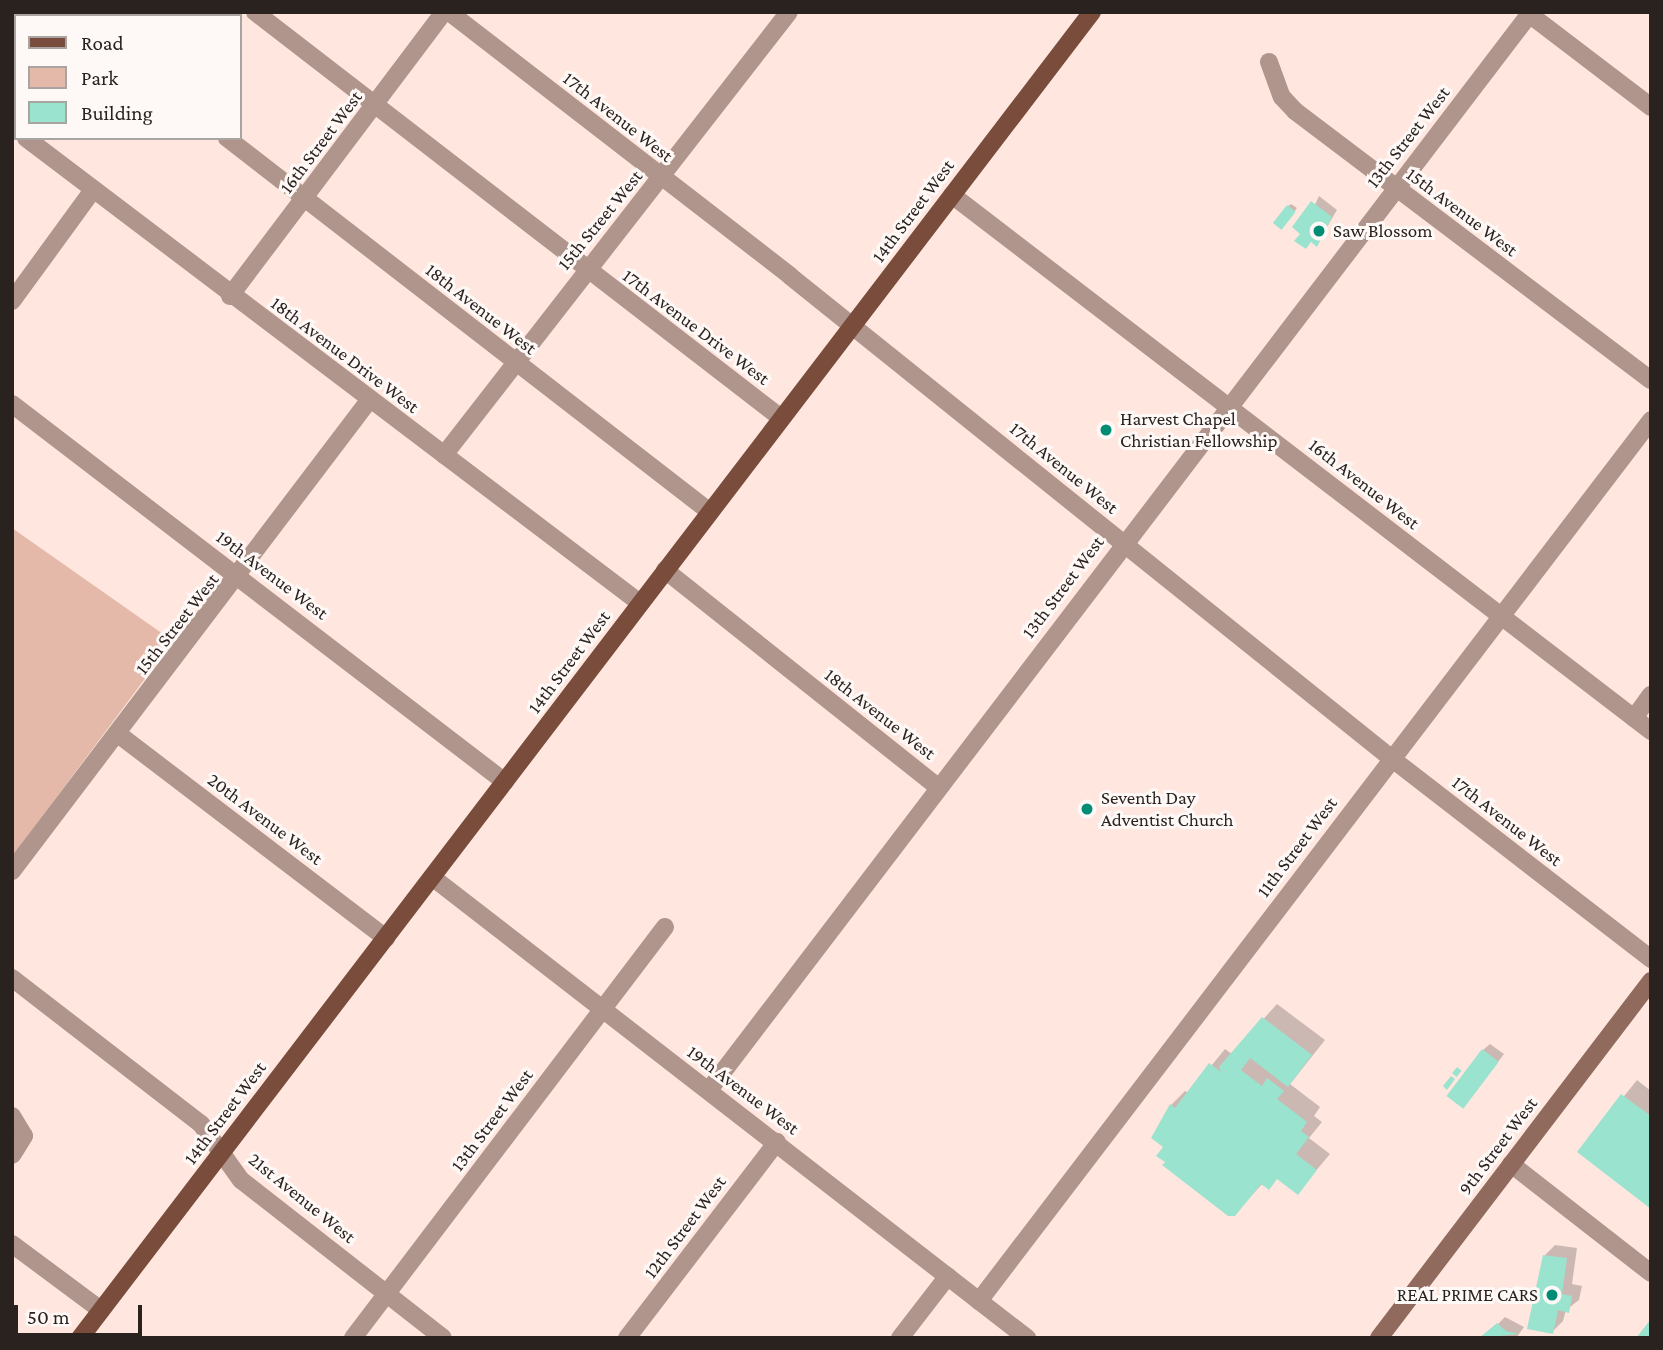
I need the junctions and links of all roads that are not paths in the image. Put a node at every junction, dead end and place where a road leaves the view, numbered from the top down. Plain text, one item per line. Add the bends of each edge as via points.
1 (256, 12) edge
2 (446, 12) edge
3 (789, 12) edge
4 (1089, 13) edge
5 (1530, 13) edge
6 (1269, 62) dead end
7 (374, 106) junction
8 (1651, 107) edge
9 (29, 140) edge
10 (230, 140) edge
11 (663, 178) junction
12 (1395, 188) junction
13 (93, 190) junction
14 (951, 195) junction
15 (304, 198) junction
16 (586, 270) junction
17 (230, 296) junction
18 (12, 301) edge
19 (852, 326) junction
20 (514, 362) junction
21 (1651, 380) edge
22 (370, 400) junction
23 (12, 404) edge
24 (1229, 407) junction
25 (781, 418) junction
26 (1651, 420) edge
27 (444, 455) junction
28 (710, 512) junction
29 (1124, 542) junction
30 (665, 570) junction
31 (240, 577) junction
32 (640, 603) junction
33 (1501, 616) junction
34 (1651, 695) edge
35 (1634, 718) junction
36 (1651, 731) edge
37 (118, 734) junction
38 (1391, 758) junction
39 (505, 782) junction
40 (938, 787) junction
41 (12, 871) edge
42 (432, 877) junction
43 (665, 927) dead end
44 (386, 938) junction
45 (1651, 959) edge
46 (12, 978) edge
47 (1651, 981) edge
48 (601, 1010) junction
49 (709, 1090) junction
50 (18, 1122) edge
51 (777, 1142) junction
52 (220, 1154) junction
53 (12, 1155) edge
54 (1511, 1164) junction
55 (12, 1244) edge
56 (1651, 1273) edge
57 (948, 1276) junction
58 (387, 1293) junction
59 (979, 1301) junction
60 (101, 1310) junction
61 (80, 1338) edge
62 (353, 1338) edge
63 (443, 1338) edge
64 (627, 1338) edge
65 (900, 1338) edge
66 (1027, 1338) edge
67 (1380, 1338) edge

1 - 7 street, 17th Avenue Drive West
2 - 7 street, 16th Street West
2 - 11 street, 17th Avenue West
3 - 11 street, 15th Street West
4 - 14 main road, 14th Street West
5 - 8 street
5 - 12 street, 13th Street West
6 - 12 street, 15th Avenue West via 1282,97 1295,111
7 - 15 street, 16th Street West
7 - 16 street, 17th Avenue Drive West
9 - 13 street, 18th Avenue Drive West
10 - 15 street, 18th Avenue West
11 - 16 street, 15th Street West
11 - 19 street, 17th Avenue West
12 - 21 street, 15th Avenue West
12 - 24 street, 13th Street West
13 - 17 street, 18th Avenue Drive West
13 - 18 street
14 - 19 main road, 14th Street West
14 - 24 street, 16th Avenue West
15 - 17 street, 16th Street West
15 - 20 street, 18th Avenue West
16 - 20 street, 15th Street West
16 - 25 street, 17th Avenue Drive West
17 - 22 street, 18th Avenue Drive West
19 - 25 main road, 14th Street West
19 - 29 street, 17th Avenue West
20 - 27 street, 15th Street West
20 - 28 street, 18th Avenue West
22 - 27 street, 18th Avenue Drive West
22 - 31 street, 15th Street West
23 - 31 street, 19th Avenue West
24 - 29 street, 13th Street West
24 - 33 street, 16th Avenue West
25 - 28 main road, 14th Street West
26 - 33 street, 11th Street West
27 - 32 street, 18th Avenue Drive West
28 - 30 main road, 14th Street West
29 - 38 street, 17th Avenue West
29 - 40 street, 13th Street West
30 - 32 main road, 14th Street West
30 - 40 street, 18th Avenue West
31 - 37 street, 15th Street West
31 - 39 street, 19th Avenue West
32 - 39 main road, 14th Street West
33 - 35 street, 16th Avenue West
33 - 38 street, 11th Street West
34 - 35 street
35 - 36 street, 16th Avenue West
37 - 41 street, 15th Street West
37 - 44 street, 20th Avenue West
38 - 45 street, 17th Avenue West
38 - 59 street, 11th Street West
39 - 42 main road, 14th Street West
40 - 49 street, 13th Street West
42 - 44 main road, 14th Street West
42 - 48 street, 19th Avenue West
43 - 48 street, 13th Street West
44 - 52 main road, 14th Street West
46 - 52 street, 21st Avenue West via 201,1124
47 - 54 main road, 9th Street West
48 - 49 street, 19th Avenue West
48 - 58 street, 13th Street West
49 - 51 street, 19th Avenue West
50 - 53 street via 22,1143
51 - 57 street, 19th Avenue West
51 - 64 street, 12th Street West
52 - 58 street, 21st Avenue West via 241,1180
52 - 60 main road, 14th Street West
54 - 56 street
54 - 67 main road, 9th Street West
55 - 60 street
57 - 59 street, 19th Avenue West
57 - 65 street
58 - 62 street, 13th Street West
58 - 63 street, 21st Avenue West
59 - 66 street, 19th Avenue West
60 - 61 main road, 14th Street West

